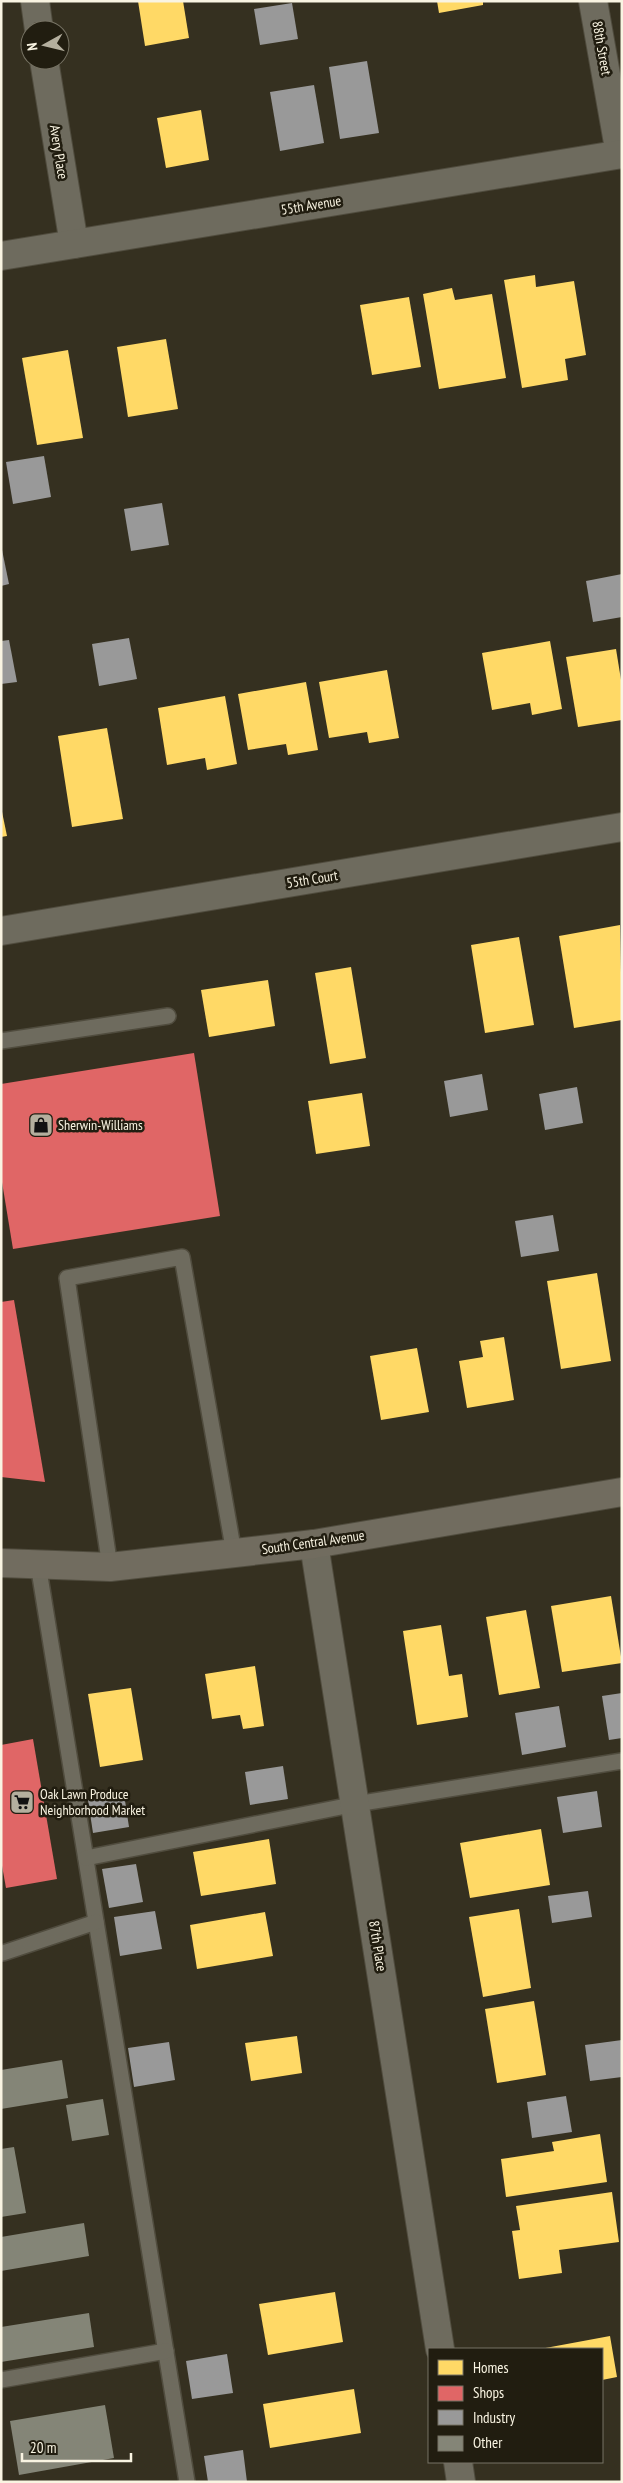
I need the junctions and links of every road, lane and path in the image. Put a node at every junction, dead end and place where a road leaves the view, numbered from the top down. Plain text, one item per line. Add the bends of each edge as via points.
1 (35, 1) edge
2 (594, 1) edge
3 (38, 20) edge
4 (46, 70) edge
5 (621, 154) edge
6 (74, 244) junction
7 (1, 256) edge
8 (622, 827) edge
9 (1, 931) edge
10 (168, 1016) dead end
11 (1, 1041) edge
12 (622, 1492) edge
13 (314, 1544) junction
14 (234, 1553) junction
15 (1, 1563) edge
16 (38, 1564) junction
17 (110, 1567) junction
18 (622, 1760) edge
19 (356, 1804) junction
20 (86, 1858) junction
21 (96, 1922) junction
22 (2, 1950) edge
23 (440, 2348) edge
24 (166, 2351) junction
25 (1, 2380) edge
26 (458, 2463) edge
27 (188, 2482) edge
28 (461, 2482) edge

1 - 3 street
2 - 5 street, 88th Street
4 - 6 street, Avery Place
5 - 6 street, 55th Avenue
6 - 7 street, 55th Avenue
8 - 9 street, 55th Court
10 - 11 lane
12 - 13 street, South Central Avenue
13 - 14 street, South Central Avenue
13 - 19 street, 87th Place
14 - 17 street, South Central Avenue
14 - 17 lane via 182,1257 67,1278
15 - 16 street, South Central Avenue
16 - 17 street, South Central Avenue
16 - 20 lane
18 - 19 lane
19 - 20 lane
19 - 23 street, 87th Place
20 - 21 lane
21 - 22 lane
21 - 24 lane
24 - 25 lane
24 - 27 lane
26 - 28 street

